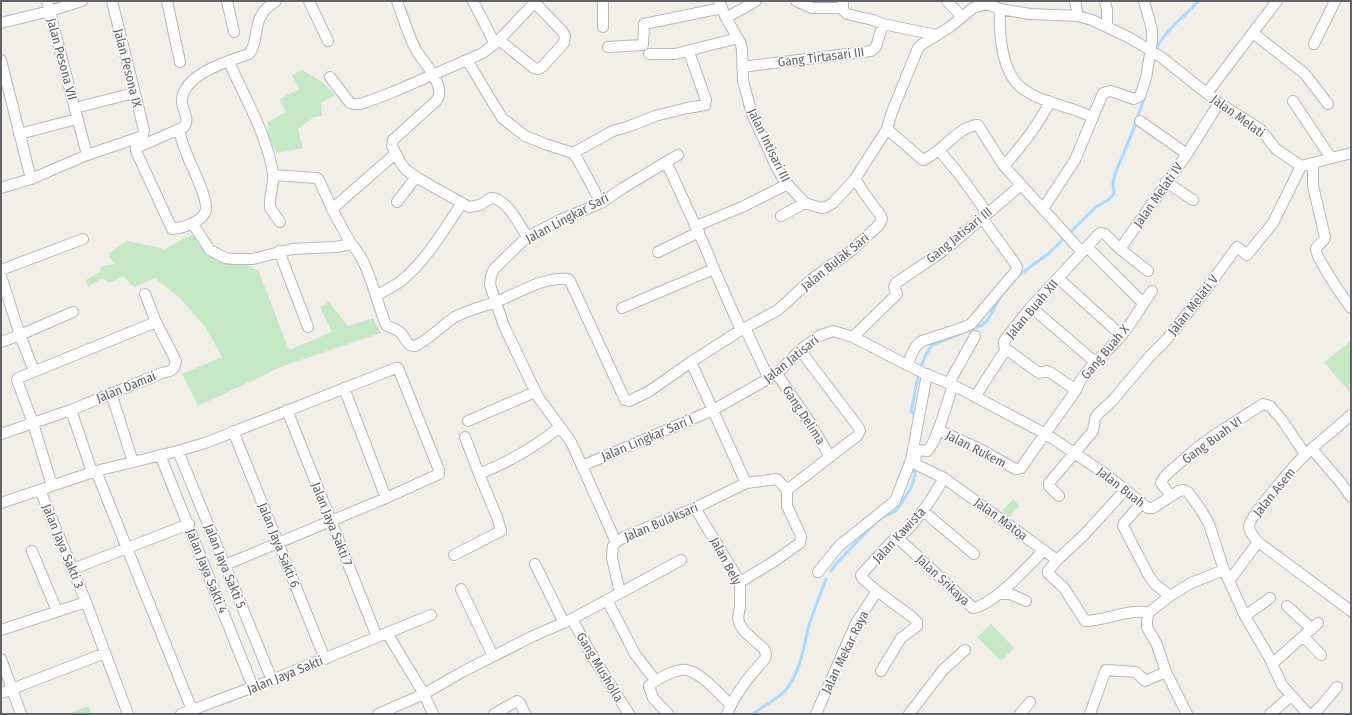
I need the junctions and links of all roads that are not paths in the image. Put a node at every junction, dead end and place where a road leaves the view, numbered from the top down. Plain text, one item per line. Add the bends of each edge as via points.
1 (47, 1) edge
2 (82, 1) edge
3 (112, 1) edge
4 (167, 1) edge
5 (227, 1) edge
6 (276, 1) edge
7 (309, 1) edge
8 (397, 1) edge
9 (473, 1) edge
10 (603, 1) edge
11 (756, 1) edge
12 (796, 1) edge
13 (947, 1) edge
14 (1075, 1) edge
15 (1105, 1) edge
16 (1144, 1) edge
17 (1277, 1) edge
18 (1335, 1) edge
19 (535, 2) edge
20 (991, 3) edge
21 (721, 4) edge
22 (843, 4) edge
23 (1000, 9) junction
24 (50, 11) junction
25 (1078, 16) junction
26 (962, 17) junction
27 (726, 18) junction
28 (1, 23) edge
29 (883, 24) junction
30 (1107, 26) junction
31 (602, 27) dead end
32 (234, 32) dead end
33 (1253, 33) junction
34 (936, 35) junction
35 (738, 38) junction
36 (328, 41) dead end
37 (497, 42) junction
38 (1314, 44) dead end
39 (608, 48) dead end
40 (1151, 50) junction
41 (690, 52) junction
42 (649, 54) dead end
43 (1, 60) edge
44 (467, 60) junction
45 (180, 62) dead end
46 (229, 62) junction
47 (742, 67) junction
48 (433, 74) junction
49 (330, 77) dead end
50 (134, 93) junction
51 (1207, 93) junction
52 (1293, 101) dead end
53 (1050, 102) junction
54 (1219, 103) junction
55 (1328, 104) dead end
56 (75, 108) junction
57 (1092, 117) junction
58 (77, 119) junction
59 (1140, 121) dead end
60 (887, 129) junction
61 (179, 130) junction
62 (19, 134) junction
63 (939, 150) junction
64 (573, 153) junction
65 (1351, 153) edge
66 (395, 154) junction
67 (678, 154) dead end
68 (1187, 154) junction
69 (86, 155) junction
70 (1331, 158) junction
71 (666, 162) junction
72 (1312, 164) junction
73 (1004, 166) junction
74 (1301, 166) junction
75 (273, 175) junction
76 (416, 177) junction
77 (31, 179) junction
78 (855, 179) junction
79 (1166, 182) junction
80 (788, 184) junction
81 (1020, 185) junction
82 (1, 188) edge
83 (1193, 200) dead end
84 (397, 202) dead end
85 (601, 202) junction
86 (462, 203) junction
87 (805, 203) junction
88 (332, 209) junction
89 (1043, 209) junction
90 (984, 215) junction
91 (781, 216) dead end
92 (280, 222) dead end
93 (192, 223) junction
94 (698, 229) junction
95 (527, 237) junction
96 (83, 239) dead end
97 (351, 244) junction
98 (1085, 249) junction
99 (1120, 249) junction
100 (279, 252) junction
101 (658, 252) dead end
102 (714, 268) junction
103 (1, 270) edge
104 (1148, 271) dead end
105 (1, 276) edge
106 (1058, 278) junction
107 (1152, 291) dead end
108 (145, 294) dead end
109 (376, 296) junction
110 (497, 302) junction
111 (1349, 303) edge
112 (1143, 304) junction
113 (1031, 307) junction
114 (622, 308) dead end
115 (73, 312) dead end
116 (156, 322) junction
117 (308, 327) dead end
118 (743, 329) junction
119 (20, 335) junction
120 (1121, 335) junction
121 (853, 336) junction
122 (975, 336) dead end
123 (1, 342) edge
124 (800, 350) junction
125 (1006, 350) junction
126 (691, 362) junction
127 (1095, 362) junction
128 (918, 370) junction
129 (34, 371) junction
130 (773, 376) junction
131 (951, 384) junction
132 (344, 388) junction
133 (1076, 390) junction
134 (535, 392) junction
135 (111, 393) junction
136 (975, 396) junction
137 (71, 410) junction
138 (287, 410) junction
139 (713, 410) junction
140 (1351, 415) edge
141 (468, 421) dead end
142 (33, 423) junction
143 (560, 427) junction
144 (938, 430) junction
145 (233, 431) junction
146 (1, 434) edge
147 (1046, 434) junction
148 (465, 437) dead end
149 (178, 451) junction
150 (1075, 452) junction
151 (1309, 452) junction
152 (160, 455) junction
153 (830, 457) junction
154 (133, 462) junction
155 (582, 466) junction
156 (94, 471) junction
157 (478, 474) junction
158 (944, 478) junction
159 (746, 483) junction
160 (52, 486) junction
161 (40, 490) junction
162 (787, 490) junction
163 (1125, 490) junction
164 (1059, 496) dead end
165 (1171, 496) junction
166 (386, 498) junction
167 (1351, 498) edge
168 (1142, 503) junction
169 (1, 504) edge
170 (695, 508) junction
171 (923, 511) junction
172 (331, 520) junction
173 (189, 524) junction
174 (899, 539) junction
175 (616, 542) junction
176 (1258, 542) junction
177 (278, 543) junction
178 (127, 548) junction
179 (1044, 550) junction
180 (32, 551) dead end
181 (974, 554) dead end
182 (454, 555) dead end
183 (681, 560) dead end
184 (1058, 560) junction
185 (535, 564) dead end
186 (225, 565) junction
187 (73, 569) junction
188 (1224, 570) junction
189 (818, 572) dead end
190 (1229, 581) junction
191 (740, 582) junction
192 (461, 589) dead end
193 (877, 591) junction
194 (620, 593) junction
195 (999, 594) junction
196 (1170, 596) junction
197 (1270, 598) dead end
198 (607, 600) junction
199 (1026, 601) dead end
200 (86, 602) junction
201 (1287, 606) dead end
202 (57, 611) junction
203 (1351, 611) edge
204 (1148, 613) junction
205 (431, 615) dead end
206 (1245, 616) junction
207 (568, 621) junction
208 (1, 630) edge
209 (387, 633) junction
210 (1304, 637) junction
211 (377, 638) junction
212 (966, 650) dead end
213 (105, 654) junction
214 (493, 656) junction
215 (1321, 656) dead end
216 (325, 658) junction
217 (1, 659) edge
218 (1272, 664) junction
219 (881, 671) dead end
220 (1166, 672) junction
221 (272, 680) junction
222 (655, 680) junction
223 (1337, 687) dead end
224 (253, 688) junction
225 (12, 689) junction
226 (1, 693) edge
227 (424, 694) junction
228 (1291, 696) junction
229 (1030, 702) dead end
230 (192, 710) junction
231 (729, 710) edge
232 (21, 714) edge
233 (128, 714) edge
234 (181, 714) edge
235 (378, 714) edge
236 (433, 714) edge
237 (494, 714) edge
238 (525, 714) edge
239 (628, 714) edge
240 (668, 714) edge
241 (816, 714) edge
242 (910, 714) edge
243 (1020, 714) edge
244 (1090, 714) edge
245 (1187, 714) edge
246 (1270, 714) edge
247 (1308, 714) edge
248 (1313, 714) edge

1 - 24 street, Jalan Pesona VII
2 - 24 street
3 - 50 street, Jalan Pesona IX
4 - 45 street
5 - 32 street
6 - 46 street via 262,13 249,54
7 - 36 street
8 - 48 street via 416,50
9 - 37 street
10 - 31 street
11 - 27 street
12 - 22 street via 812,8
13 - 26 street
14 - 25 street
15 - 30 street
16 - 40 street via 1152,30
17 - 33 street
18 - 38 street
19 - 37 street
19 - 37 street via 565,36 564,43 542,67 534,68
20 - 23 street, Jalan Melati
20 - 26 street via 978,6
21 - 27 street, Jalan Intisari III
21 - 39 street via 644,24 643,45
22 - 29 street via 844,12
23 - 25 street, Jalan Melati via 1030,14
23 - 53 street via 1004,60 1016,82 1023,89
24 - 28 street
24 - 56 street, Jalan Pesona VII
25 - 30 street, Jalan Melati
26 - 34 street
27 - 35 street, Jalan Intisari III
29 - 34 street
29 - 47 street, Gang Tirtasari III via 876,45 870,51
30 - 40 street, Jalan Melati
33 - 51 street
33 - 55 street via 1305,74
34 - 60 street via 921,45 915,54
35 - 41 street
35 - 47 street, Jalan Intisari III via 742,49
37 - 44 street
40 - 51 street, Jalan Melati
40 - 57 street via 1146,78 1139,97 1134,99 1107,91 1103,93
41 - 42 street
41 - 64 street via 706,100 705,105 656,116 613,131
43 - 62 street
44 - 48 street
44 - 64 street via 502,118 525,136
46 - 61 street via 210,69 186,86 182,103 187,124
46 - 75 street via 261,134
47 - 80 street, Jalan Intisari III via 752,114 776,166
48 - 49 street via 393,92 357,104 350,103
48 - 66 street via 440,92 439,98 393,140
50 - 56 street, Jalan Pesona VII
50 - 69 street, Jalan Pesona IX via 143,134
51 - 54 street, Jalan Melati
52 - 70 street
53 - 57 street
53 - 73 street via 1040,122
54 - 68 street, Jalan Melati IV
54 - 74 street, Jalan Melati via 1260,129 1276,149
56 - 58 street, Jalan Pesona VII
57 - 89 street via 1075,160
58 - 62 street
58 - 69 street, Jalan Pesona VII
59 - 68 street
60 - 63 street via 923,160
60 - 78 street
61 - 93 street via 200,185 206,209 204,214
61 - 93 street via 136,148 136,151 171,228
62 - 77 street
63 - 73 street via 964,130 978,124
63 - 90 street via 962,178
64 - 85 street
65 - 70 street
66 - 76 street via 406,170
66 - 88 street
67 - 71 street, Jalan Lingkar Sari
68 - 79 street, Jalan Melati IV
69 - 77 street
70 - 72 street
71 - 85 street, Jalan Lingkar Sari
71 - 94 street
72 - 74 street
72 - 111 street via 1313,186 1324,237 1316,252 1330,278
73 - 81 street
74 - 150 street, Jalan Melati V via 1273,224 1247,255 1237,247 1166,339 1097,415 1093,431
75 - 88 street via 317,178
75 - 92 street via 270,208
76 - 84 street
76 - 86 street
77 - 82 street
78 - 87 street via 829,206 821,208
78 - 118 street, Jalan Bulak Sari via 881,216 879,225 851,251 813,278 786,305
79 - 83 street
79 - 99 street, Jalan Melati IV
80 - 87 street, Jalan Intisari III
80 - 94 street
81 - 89 street
81 - 90 street, Gang Jatisari III
85 - 95 street, Jalan Lingkar Sari
86 - 95 street via 474,207 491,198 500,200 510,210
86 - 109 street via 431,249 416,266 400,282
87 - 91 street
88 - 97 street
89 - 98 street via 1066,235
90 - 121 street, Gang Jatisari III via 946,249 896,283 896,295
90 - 128 street via 1017,267 1016,271 968,326 917,344 914,349
93 - 100 street via 210,250 225,258 253,258
94 - 101 street
94 - 102 street
95 - 110 street, Jalan Lingkar Sari via 494,269 490,285
96 - 103 street
97 - 100 street
97 - 109 street via 367,269
98 - 99 street via 1101,233
98 - 106 street, Jalan Buah XII
98 - 112 street
99 - 104 street
100 - 117 street
102 - 114 street
102 - 118 street
105 - 119 street
106 - 113 street, Jalan Buah XII
106 - 120 street
107 - 112 street, Gang Buah X
108 - 116 street, Jalan Damai
109 - 110 street via 386,325 400,332 412,346 457,316
110 - 126 street, Jalan Bulak Sari via 536,284 561,278 569,280 627,401 648,392
110 - 134 street, Jalan Lingkar Sari via 504,326
112 - 120 street, Gang Buah X
113 - 125 street, Jalan Buah XII via 1004,341
113 - 127 street
115 - 119 street
116 - 129 street
116 - 135 street, Jalan Damai via 176,361 176,366 170,371
118 - 126 street, Jalan Bulak Sari
118 - 130 street, Gang Delima
119 - 123 street
119 - 129 street
120 - 127 street, Gang Buah X
121 - 124 street, Jalan Jatisari via 829,332
121 - 128 street, Jalan Jatisari
122 - 131 street
124 - 130 street, Jalan Jatisari
124 - 153 street via 860,431
125 - 133 street via 1039,373 1047,371
125 - 136 street, Jalan Buah XII
126 - 139 street
127 - 133 street, Gang Buah X via 1080,379
128 - 131 street, Jalan Buah
128 - 189 street via 911,460 895,501 839,546
129 - 142 street via 20,376 17,380
130 - 139 street, Jalan Jatisari
130 - 153 street, Gang Delima via 809,421
131 - 136 street, Jalan Buah
131 - 144 street
132 - 138 street
132 - 166 street
132 - 166 street via 398,368 439,470 438,475
133 - 147 street, Gang Buah X
134 - 141 street
134 - 143 street, Jalan Lingkar Sari
135 - 137 street, Jalan Damai
135 - 154 street
136 - 147 street, Jalan Buah
137 - 142 street, Jalan Damai
137 - 156 street
138 - 145 street
138 - 172 street, Jalan Jaya Sakti 7
139 - 155 street, Jalan Lingkar Sari I
139 - 159 street
140 - 151 street, Jalan Asem
142 - 146 street, Jalan Damai
142 - 160 street
143 - 155 street, Jalan Lingkar Sari
143 - 157 street via 517,457
144 - 147 street, Jalan Rukem via 980,449 1015,469 1023,466
144 - 158 street via 928,450 917,452 915,462
145 - 149 street
145 - 177 street, Jalan Jaya Sakti 6
147 - 150 street, Jalan Buah
148 - 157 street
149 - 152 street
149 - 186 street, Jalan Jaya Sakti 5
150 - 163 street, Jalan Buah
150 - 164 street via 1049,483
151 - 165 street, Gang Buah VI via 1270,406 1263,404 1198,447 1168,474 1162,483
151 - 167 street via 1342,484
151 - 176 street, Jalan Asem via 1266,500 1249,524 1250,531
152 - 154 street
152 - 173 street, Jalan Jaya Sakti 4
153 - 162 street
154 - 156 street
155 - 175 street, Jalan Lingkar Sari
156 - 160 street
156 - 178 street
157 - 182 street via 501,531
158 - 171 street, Jalan Kawista
158 - 179 street, Jalan Matoa
159 - 162 street, Jalan Bulaksari via 775,479
159 - 170 street, Jalan Bulaksari
160 - 161 street
161 - 169 street
161 - 187 street, Jalan Jaya Sakti 3
162 - 191 street via 787,506 801,536 800,543
163 - 168 street, Jalan Buah
163 - 184 street
165 - 168 street, Jalan Buah via 1152,509
165 - 188 street, Jalan Buah via 1183,490 1190,494 1209,524
166 - 172 street
168 - 196 street via 1123,526 1149,576
170 - 175 street, Jalan Bulaksari
170 - 191 street, Jalan Bely
171 - 174 street, Jalan Kawista
171 - 181 street
172 - 177 street
172 - 211 street, Jalan Jaya Sakti 7
173 - 178 street
173 - 224 street, Jalan Jaya Sakti 4
174 - 193 street, Jalan Kawista via 892,541 861,576
174 - 195 street, Jalan Srikaya via 971,607 979,606
175 - 194 street, Jalan Bulaksari via 612,558
176 - 190 street
176 - 203 street
177 - 186 street
177 - 216 street, Jalan Jaya Sakti 6
178 - 187 street
178 - 230 street
179 - 184 street, Jalan Matoa
179 - 195 street, Jalan Srikaya
180 - 202 street
183 - 194 street
184 - 204 street via 1048,573 1064,588 1085,621 1132,613
185 - 207 street, Gang Musholla
186 - 221 street, Jalan Jaya Sakti 5
187 - 200 street, Jalan Jaya Sakti 3
188 - 190 street, Jalan Buah
188 - 196 street via 1192,583
190 - 206 street, Jalan Buah
191 - 231 street, Jalan Bely via 738,621 742,629 764,649 766,654
192 - 214 street
193 - 219 street via 912,617 917,626 901,638
193 - 241 street, Jalan Mekar Raya via 856,623
194 - 198 street
195 - 199 street via 1010,594
196 - 204 street
197 - 206 street
198 - 207 street
198 - 222 street via 635,654
200 - 202 street, Jalan Jaya Sakti 3
200 - 213 street, Jalan Jaya Sakti 3
201 - 210 street via 1315,626
202 - 208 street, Jalan Jaya Sakti 3
204 - 220 street via 1147,627
205 - 209 street, Jalan Jaya Sakti
206 - 218 street, Jalan Buah
207 - 214 street
207 - 239 street, Gang Musholla
209 - 211 street, Jalan Jaya Sakti
209 - 227 street
210 - 215 street
210 - 218 street
211 - 216 street, Jalan Jaya Sakti
212 - 242 street via 943,670
213 - 225 street
213 - 233 street, Jalan Jaya Sakti 3
214 - 227 street
216 - 221 street, Jalan Jaya Sakti
217 - 225 street
218 - 228 street, Jalan Buah via 1282,685
220 - 244 street via 1145,681 1136,672 1106,670
220 - 245 street
221 - 224 street, Jalan Jaya Sakti
222 - 231 street via 680,670 689,670 701,676
222 - 240 street via 649,686 650,692
223 - 248 street
224 - 230 street, Jalan Jaya Sakti
225 - 226 street
225 - 232 street
227 - 235 street
227 - 236 street
228 - 246 street
228 - 247 street, Jalan Buah
229 - 243 street
230 - 234 street, Jalan Jaya Sakti
237 - 238 street via 517,700

